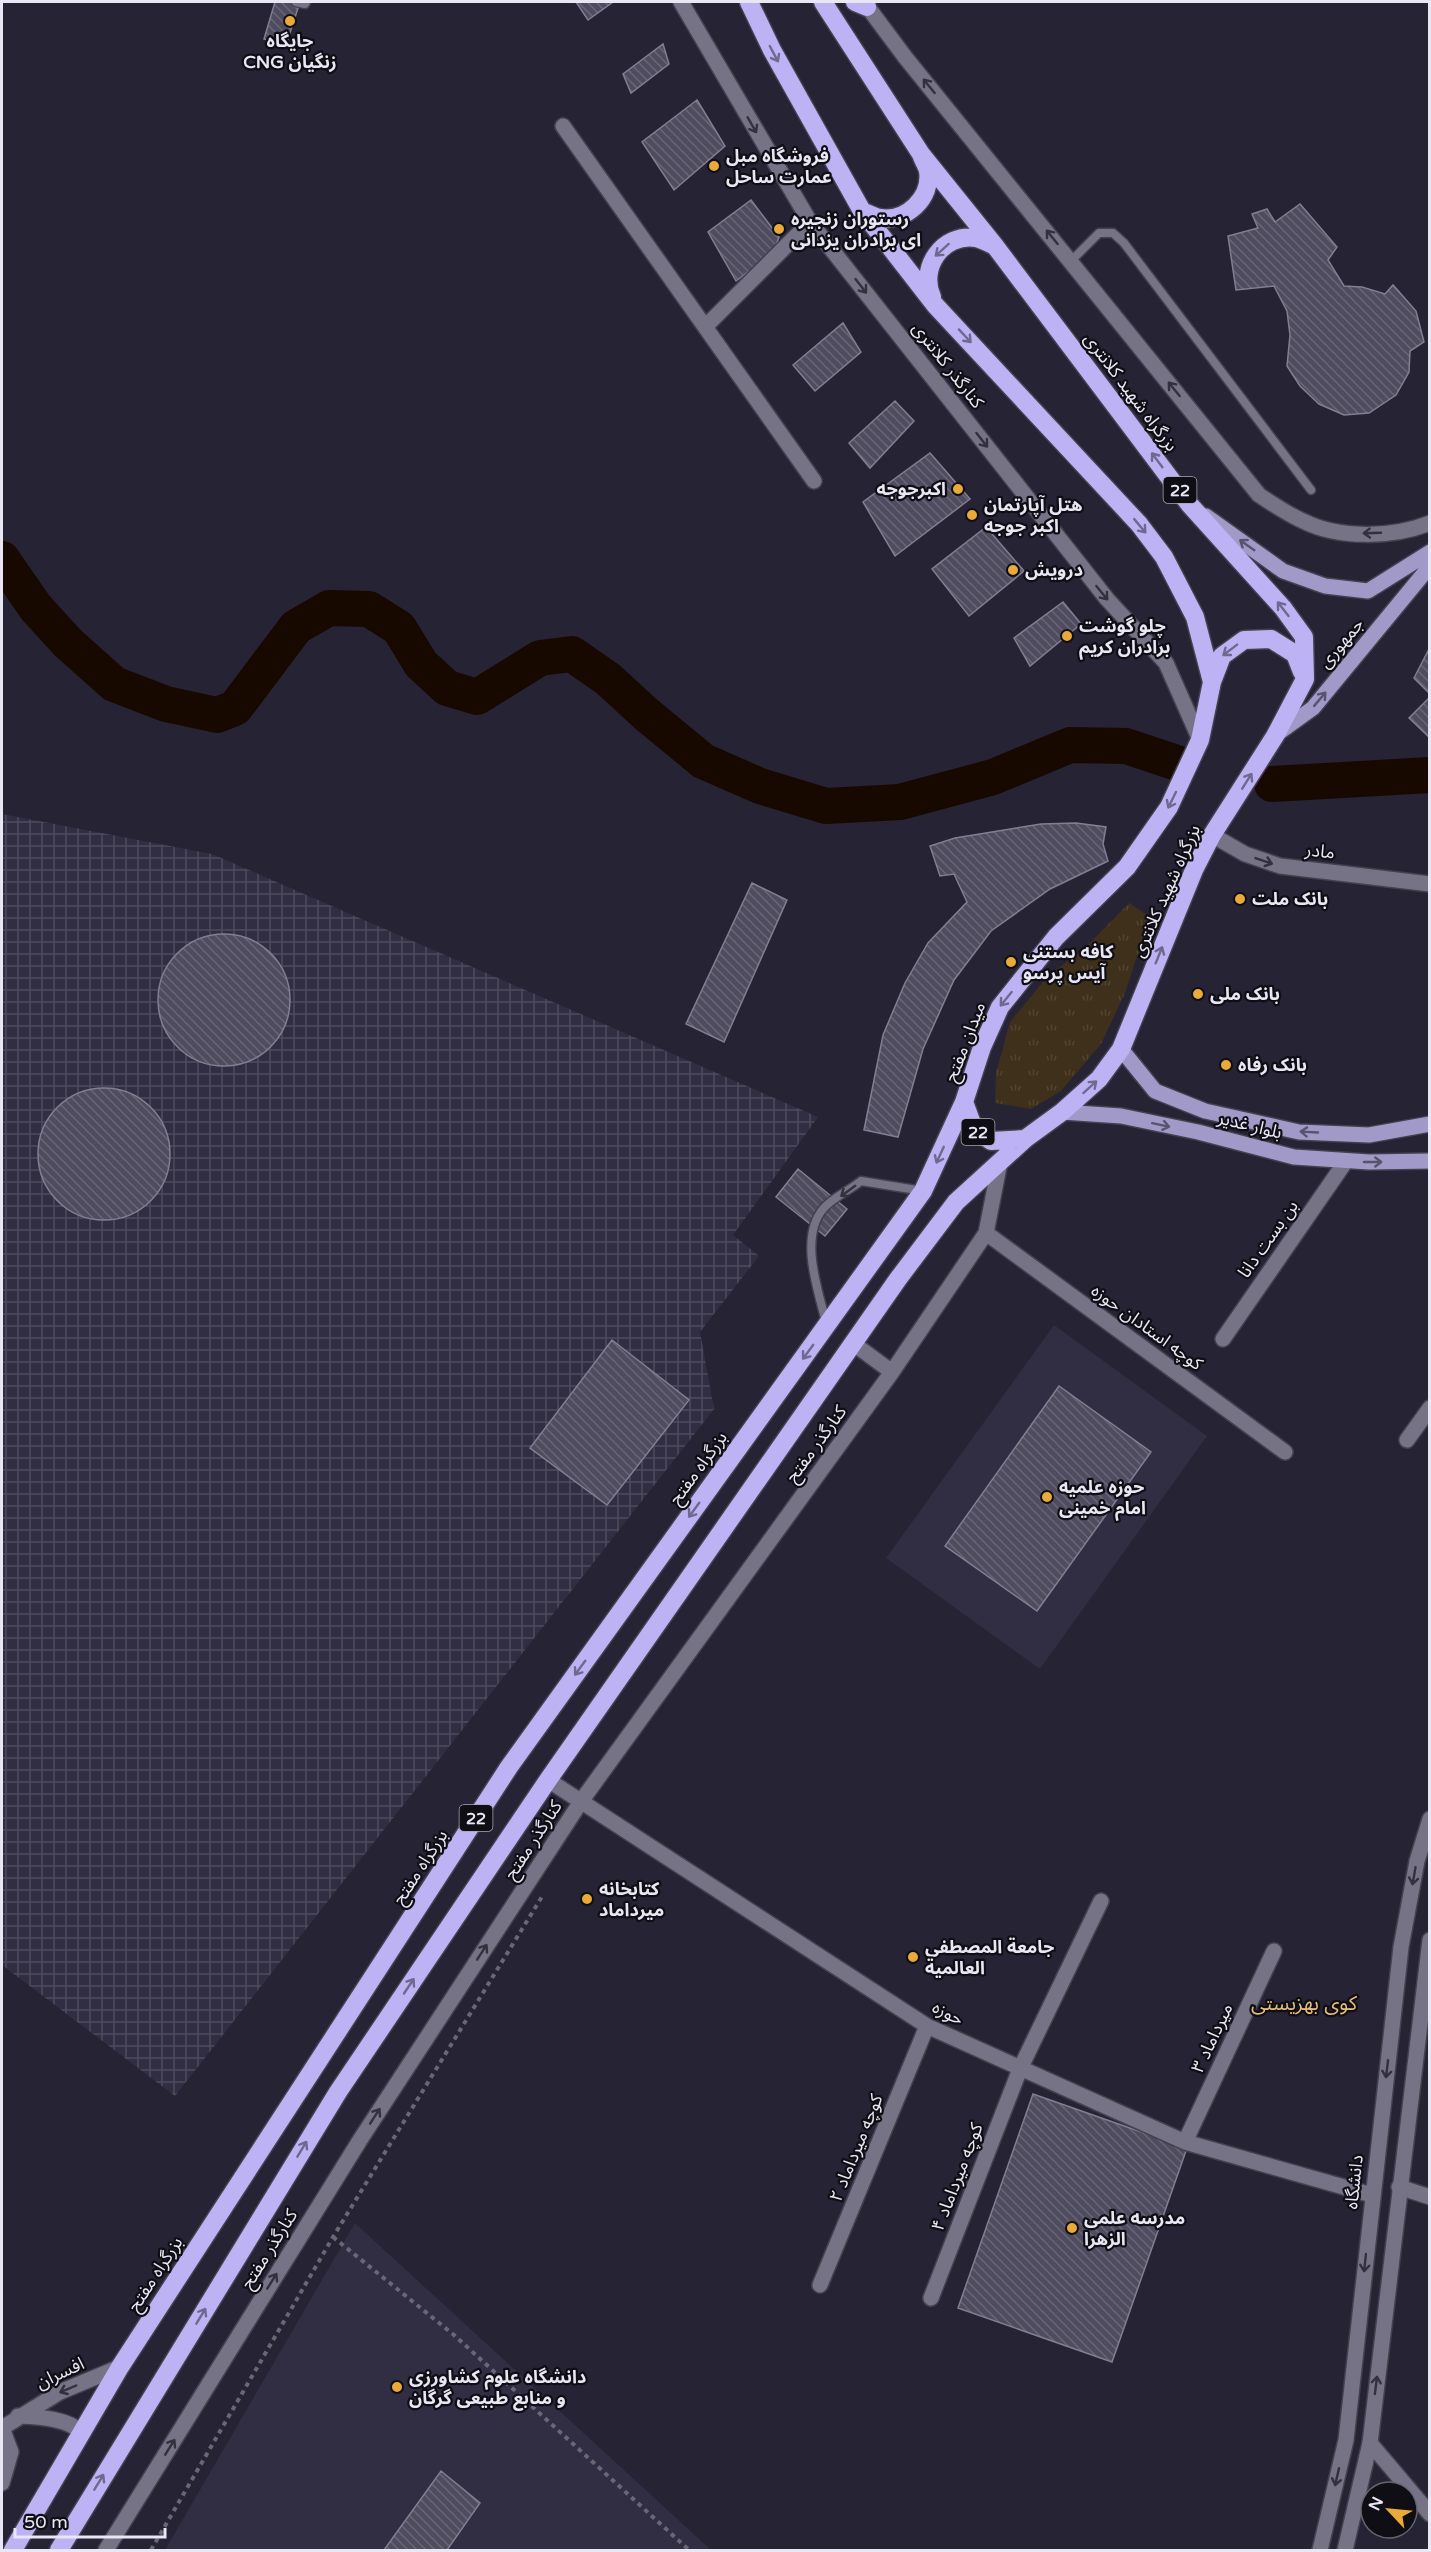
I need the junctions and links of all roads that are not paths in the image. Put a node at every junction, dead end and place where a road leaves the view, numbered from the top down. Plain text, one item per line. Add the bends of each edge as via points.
1 (296, 2) edge
2 (306, 2) edge
3 (681, 2) edge
4 (749, 2) edge
5 (823, 2) edge
6 (862, 3) edge
7 (562, 126) dead end
8 (921, 154) junction
9 (862, 211) junction
10 (810, 222) junction
11 (995, 246) junction
12 (1071, 261) junction
13 (935, 305) junction
14 (705, 327) junction
15 (814, 481) dead end
16 (1311, 490) dead end
17 (1190, 505) junction
18 (1430, 523) edge
19 (1430, 552) edge
20 (1430, 566) edge
21 (1305, 679) junction
22 (1212, 682) junction
23 (1275, 736) junction
24 (1200, 740) junction
25 (1212, 835) junction
26 (1430, 884) edge
27 (1056, 937) joint
28 (1121, 1049) junction
29 (964, 1102) junction
30 (1062, 1112) junction
31 (1430, 1124) edge
32 (1025, 1139) junction
33 (1346, 1161) junction
34 (1430, 1161) edge
35 (999, 1162) junction
36 (923, 1191) junction
37 (986, 1233) junction
38 (827, 1325) junction
39 (1223, 1339) dead end
40 (854, 1344) junction
41 (892, 1372) junction
42 (1430, 1407) edge
43 (1407, 1440) dead end
44 (1285, 1452) dead end
45 (548, 1780) junction
46 (582, 1800) junction
47 (1430, 1820) edge
48 (1101, 1901) dead end
49 (1430, 1940) edge
50 (1274, 1951) dead end
51 (927, 2026) junction
52 (1020, 2069) junction
53 (1185, 2142) junction
54 (1399, 2187) junction
55 (1372, 2195) junction
56 (1430, 2197) edge
57 (820, 2285) dead end
58 (931, 2298) dead end
59 (120, 2367) junction
60 (18, 2416) junction
61 (2, 2428) edge
62 (82, 2433) junction
63 (1346, 2440) junction
64 (1370, 2443) junction
65 (2, 2483) edge
66 (1430, 2514) edge
67 (13, 2550) edge
68 (59, 2550) edge
69 (106, 2550) edge
70 (1320, 2550) edge
71 (1345, 2550) edge

1 - 2 lane
3 -> 10 main road, کنارگذر کلانتری
4 -> 9 highway, بزرگراه شهید کلانتری / 22
5 - 8 highway, بزرگراه شهید کلانتری / 22
12 -> 6 main road
7 - 14 main road
8 - 9 highway via 928,172 926,191 915,208 889,218
8 - 11 highway, بزرگراه شهید کلانتری / 22
9 - 13 highway, بزرگراه شهید کلانتری / 22
10 - 14 main road
10 -> 24 main road, کنارگذر کلانتری via 1107,599 1166,663
11 -> 13 highway via 977,238 957,239 939,249 929,266 927,286
17 -> 11 highway, بزرگراه شهید کلانتری / 22
12 - 16 lane via 1099,233 1113,233 1124,243
18 -> 12 main road via 1381,533 1345,534 1304,522 1258,495
13 -> 22 highway, بزرگراه شهید کلانتری / 22 via 1139,524 1164,557 1195,617
14 - 15 main road
19 -> 17 main road via 1368,591 1325,586 1282,570
21 -> 17 highway, بزرگراه شهید کلانتری / 22 via 1304,637 1283,608
23 -> 20 main road, جمهوری via 1313,708
21 -> 22 highway via 1295,654 1271,639 1244,640 1222,656
21 - 23 highway, بزرگراه شهید کلانتری / 22
22 - 24 highway, بزرگراه شهید کلانتری / 22
25 -> 23 highway, بزرگراه شهید کلانتری / 22
24 -> 27 highway, بزرگراه شهید کلانتری / 22 via 1169,807 1127,867
25 -> 26 main road, مادر via 1245,854 1280,866
28 -> 25 highway, بزرگراه شهید کلانتری / 22
27 -> 29 highway, میدان مفتح / 22 via 1000,1006
30 -> 28 highway, 22 via 1099,1079
31 -> 28 main road, بلوار غدیر via 1369,1136 1299,1132 1205,1111 1155,1091
29 - 32 highway, میدان مفتح / 22 via 974,1129 991,1141
29 -> 36 highway, بزرگراه مفتح / 22
30 - 32 highway, 22
30 -> 33 main road, بلوار غدیر via 1121,1116 1294,1157
32 - 35 highway, 22
33 -> 34 main road, بلوار غدیر
33 - 39 main road, بن بست دانا
35 - 37 main road, کنارگذر مفتح
35 - 40 highway, 22 via 956,1202
36 - 38 highway, بزرگراه مفتح / 22
36 -> 38 lane via 861,1181 824,1209 814,1226 811,1264
37 - 41 main road, کنارگذر مفتح
37 - 44 main road, کوچه استادان حوزه
38 -> 59 highway, بزرگراه مفتح / 22 via 509,1767
40 - 41 main road
40 - 45 highway, 22
41 - 46 main road, کنارگذر مفتح
42 - 43 main road
45 - 46 main road, حوزه
68 -> 45 highway, 22 via 338,2092
46 - 51 main road, حوزه
69 -> 46 main road, کنارگذر مفتح via 353,2150
47 -> 55 main road, دانشگاه via 1417,1861 1401,1947
48 - 52 main road, کوچه میرداماد ۴
49 - 54 main road
50 - 53 main road, ۳ میرداماد
51 - 52 main road, حوزه
51 - 57 main road, کوچه میرداماد ۲
52 - 53 main road, حوزه
52 - 58 main road, کوچه میرداماد ۴
53 - 55 main road, حوزه
54 - 56 main road
64 -> 54 main road
55 -> 63 main road, دانشگاه
59 -> 60 main road, افسران via 60,2392
59 - 62 highway, بزرگراه مفتح / 22
60 - 61 main road, افسران
60 - 62 main road, افسران via 58,2421
61 - 65 main road via 11,2452
62 - 67 highway, بزرگراه مفتح / 22
63 - 64 main road
63 -> 70 main road, دانشگاه
64 - 66 main road
64 - 71 main road

